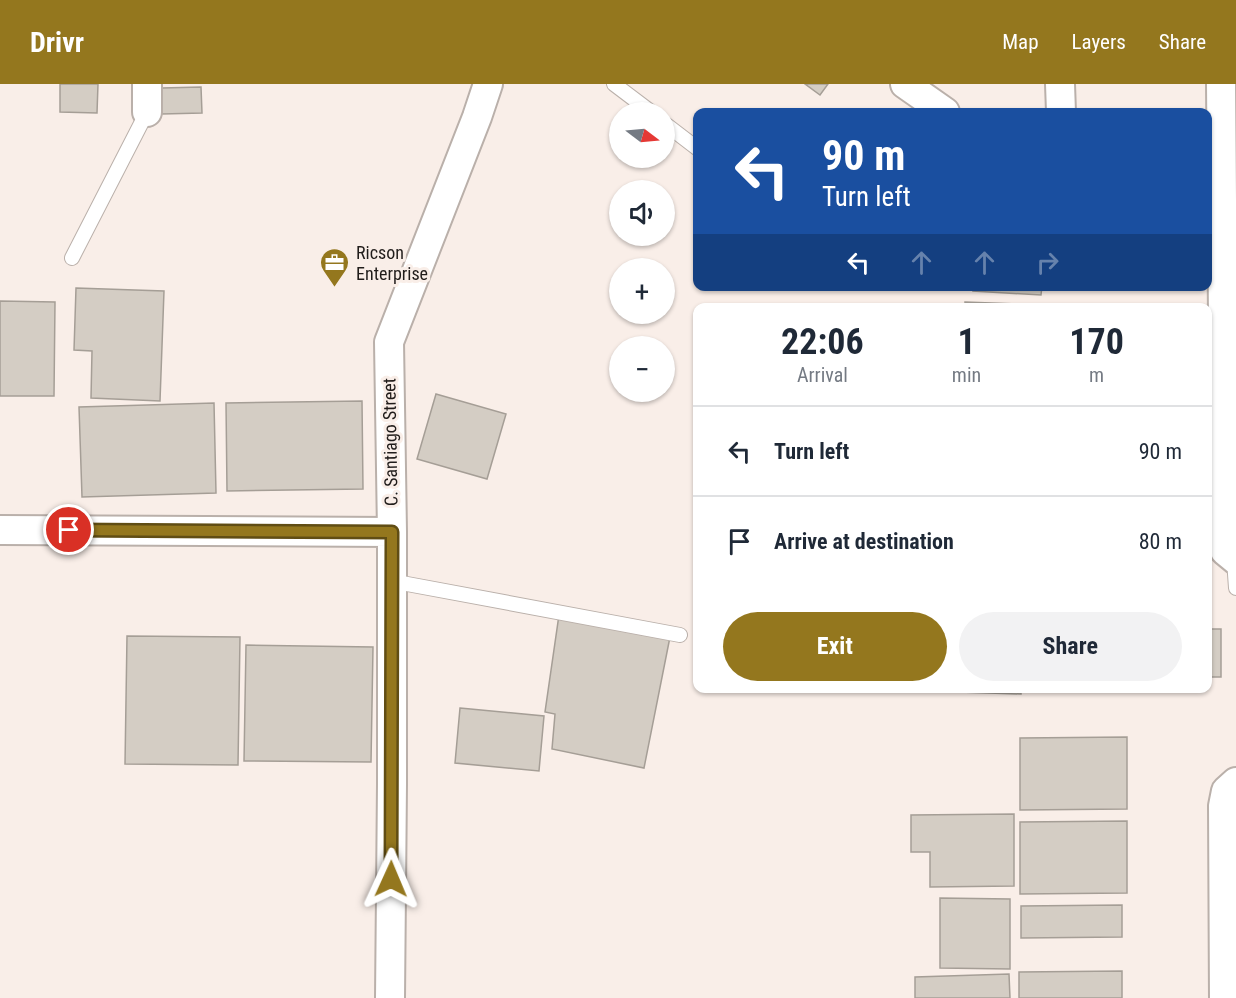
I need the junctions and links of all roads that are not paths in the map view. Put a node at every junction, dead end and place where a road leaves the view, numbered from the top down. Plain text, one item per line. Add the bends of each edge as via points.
1 (147, 84) edge
2 (488, 84) edge
3 (614, 84) edge
4 (905, 84) edge
5 (1060, 84) edge
6 (1221, 84) edge
7 (638, 102) edge
8 (939, 108) edge
9 (1061, 108) edge
10 (147, 112) joint
11 (675, 131) edge
12 (693, 145) edge
13 (72, 258) dead end
14 (0, 530) edge
15 (392, 532) junction
16 (1235, 570) edge
17 (391, 581) junction
18 (680, 634) dead end
19 (1236, 782) edge
20 (390, 998) edge
21 (1224, 998) edge

1 - 10 street
2 - 15 street, C. Santiago Street via 388,342
3 - 7 lane
4 - 8 street
5 - 9 street
6 - 16 street via 1225,551
10 - 13 lane
11 - 12 lane
14 - 15 street
15 - 17 street, C. Santiago Street
17 - 18 lane
17 - 20 street, C. Santiago Street
19 - 21 street via 1226,791 1223,806

